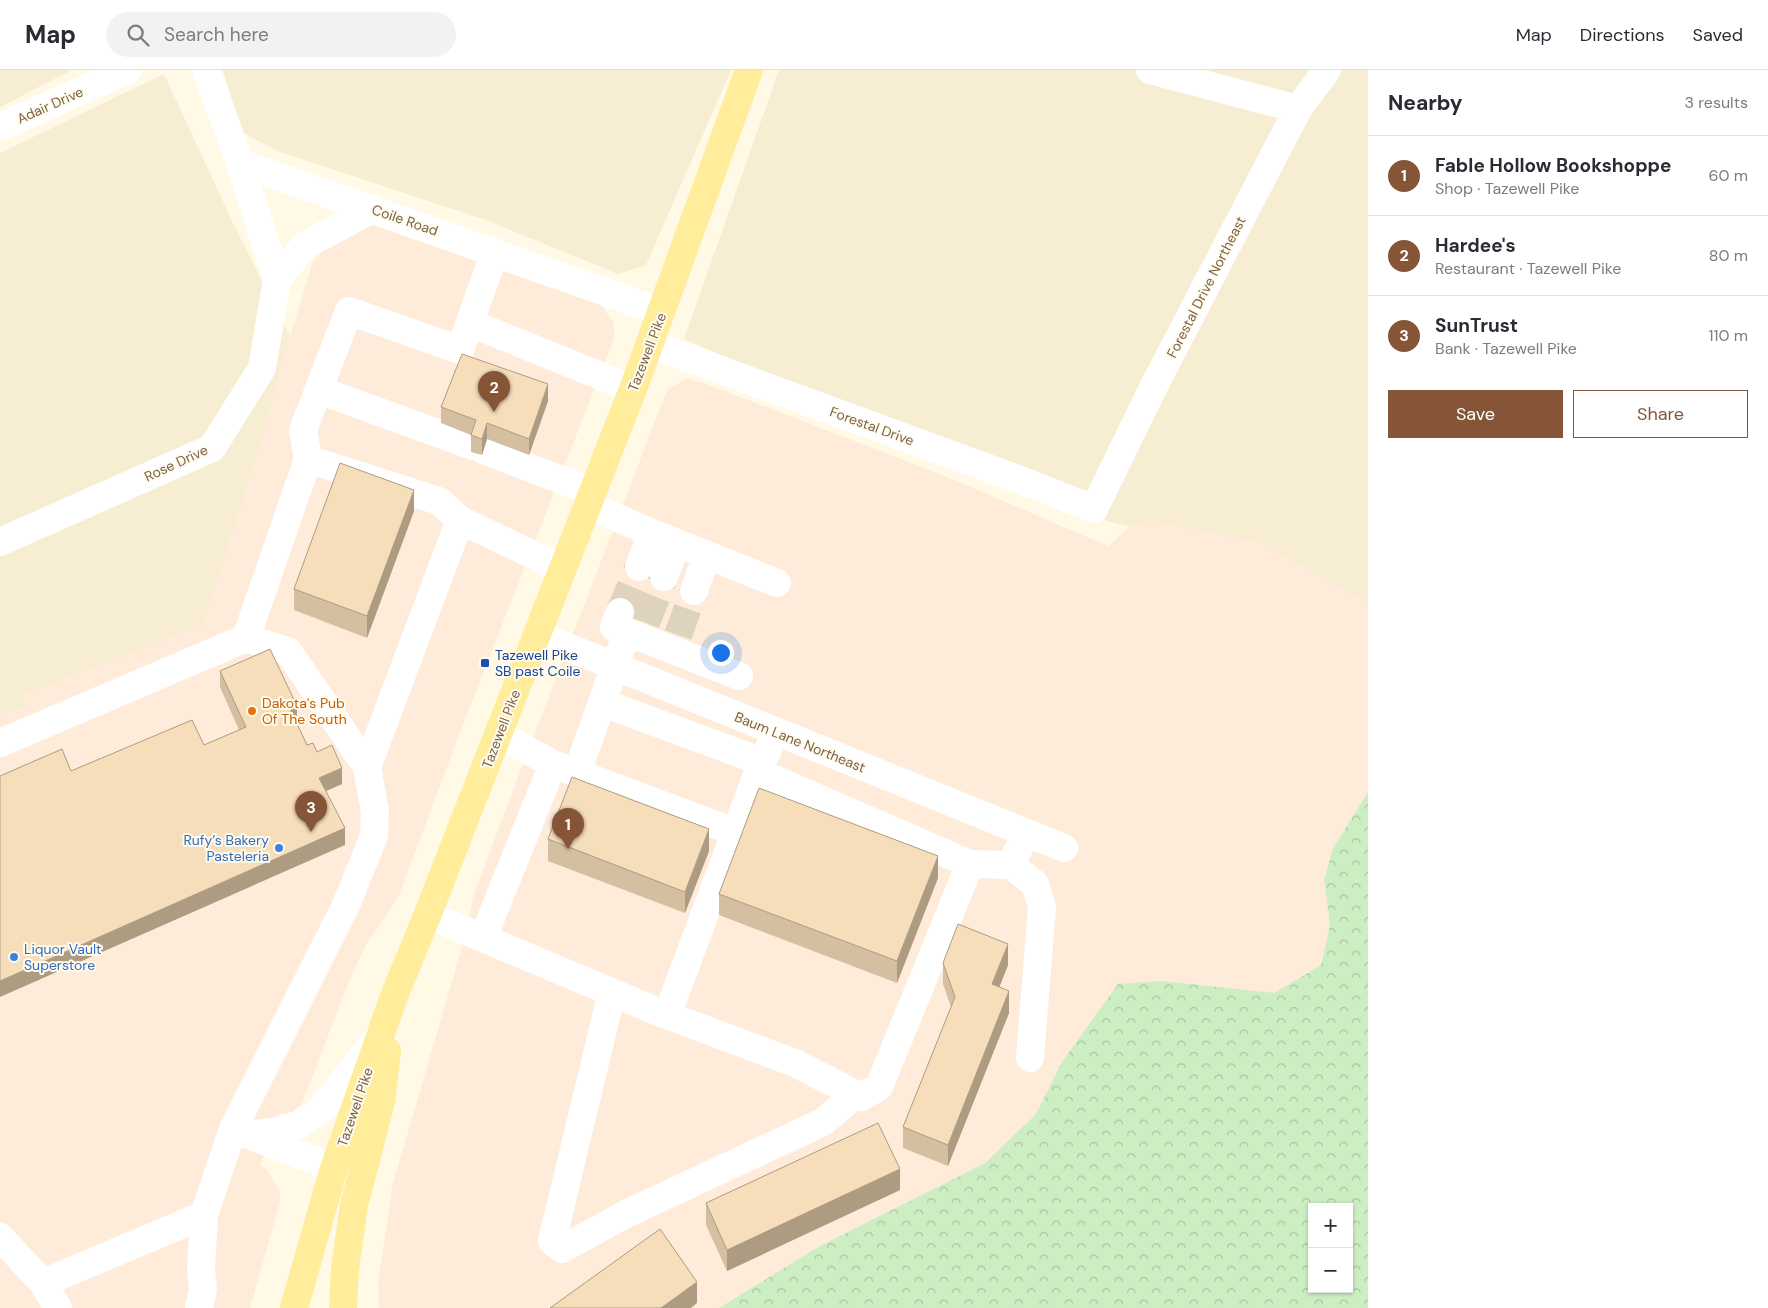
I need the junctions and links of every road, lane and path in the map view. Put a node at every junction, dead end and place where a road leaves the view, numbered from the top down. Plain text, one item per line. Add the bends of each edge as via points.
1 (128, 70) edge
2 (206, 70) edge
3 (749, 70) edge
4 (1150, 70) edge
5 (1327, 70) edge
6 (1298, 109) junction
7 (0, 127) edge
8 (240, 163) junction
9 (373, 209) junction
10 (495, 252) junction
11 (277, 280) junction
12 (662, 312) junction
13 (470, 322) junction
14 (650, 344) junction
15 (633, 389) junction
16 (319, 390) junction
17 (308, 459) junction
18 (590, 498) junction
19 (1094, 509) joint
20 (460, 520) junction
21 (665, 538) junction
22 (0, 542) edge
23 (707, 555) junction
24 (639, 567) tunnel mouth
25 (563, 570) junction
26 (664, 577) tunnel mouth
27 (777, 583) dead end
28 (694, 591) tunnel mouth
29 (538, 635) junction
30 (246, 638) junction
31 (615, 666) junction
32 (739, 676) dead end
33 (603, 703) junction
34 (776, 732) junction
35 (499, 735) junction
36 (0, 743) edge
37 (760, 767) junction
38 (367, 768) junction
39 (565, 768) junction
40 (736, 832) junction
41 (1026, 833) junction
42 (1064, 848) dead end
43 (970, 864) junction
44 (1011, 865) junction
45 (428, 915) junction
46 (483, 938) junction
47 (612, 992) junction
48 (393, 999) junction
49 (667, 1015) junction
50 (382, 1030) junction
51 (1030, 1058) dead end
52 (856, 1094) junction
53 (240, 1132) junction
54 (334, 1168) junction
55 (204, 1215) junction
56 (0, 1237) edge
57 (42, 1283) junction
58 (58, 1308) edge
59 (199, 1308) edge
60 (294, 1308) edge
61 (343, 1308) edge

1 - 7 street, Adair Drive
2 - 8 street
3 - 12 main road, Tazewell Pike
4 - 6 street
5 - 6 street, Forestal Drive Northeast
6 - 19 street, Forestal Drive Northeast
8 - 9 street, Coile Road
8 - 11 street, Rose Drive
9 - 10 street, Coile Road
9 - 11 street, Rose Drive via 305,245
10 - 12 street, Coile Road
10 - 13 street
11 - 22 street, Rose Drive via 262,368 212,448
12 - 14 main road, Tazewell Pike
13 - 15 street
13 - 16 street via 460,350 349,311
14 - 15 main road, Tazewell Pike
14 - 19 street, Forestal Drive
15 - 18 main road, Tazewell Pike
16 - 17 street via 303,430
16 - 18 street via 478,448
17 - 20 street via 439,502
17 - 30 street
18 - 21 street
18 - 25 main road, Tazewell Pike
20 - 25 street
20 - 38 street
21 - 23 street
21 - 24 street
21 - 26 street
23 - 27 street
23 - 28 street
25 - 29 main road, Tazewell Pike
29 - 31 street, Baum Lane Northeast
29 - 35 main road, Tazewell Pike
30 - 36 street
30 - 38 street via 288,651
31 - 32 street via 634,626 676,642
31 - 33 street
31 - 34 street, Baum Lane Northeast
33 - 37 street
33 - 39 street
34 - 37 street
34 - 41 street, Baum Lane Northeast
35 - 39 street
35 - 45 main road, Tazewell Pike
37 - 40 street
37 - 43 street
38 - 53 street via 375,812 374,836 346,905
39 - 40 street
39 - 46 street via 507,878
40 - 49 street
41 - 42 street, Baum Lane Northeast
41 - 44 street
43 - 44 street
43 - 52 street via 879,1087 862,1097
44 - 51 street via 1035,884 1042,907
45 - 46 street
45 - 48 main road, Tazewell Pike
46 - 47 street
47 - 49 street
47 - 52 street via 552,1241 562,1249 626,1214 823,1122
48 - 50 main road, Tazewell Pike
48 - 61 main road via 381,1102 354,1205
49 - 52 street via 795,1063
50 - 53 street via 320,1112 279,1131
50 - 54 main road, Tazewell Pike
53 - 54 street
53 - 55 street
54 - 60 main road, Tazewell Pike
55 - 57 street
55 - 59 street via 203,1290
56 - 57 street
57 - 58 street

